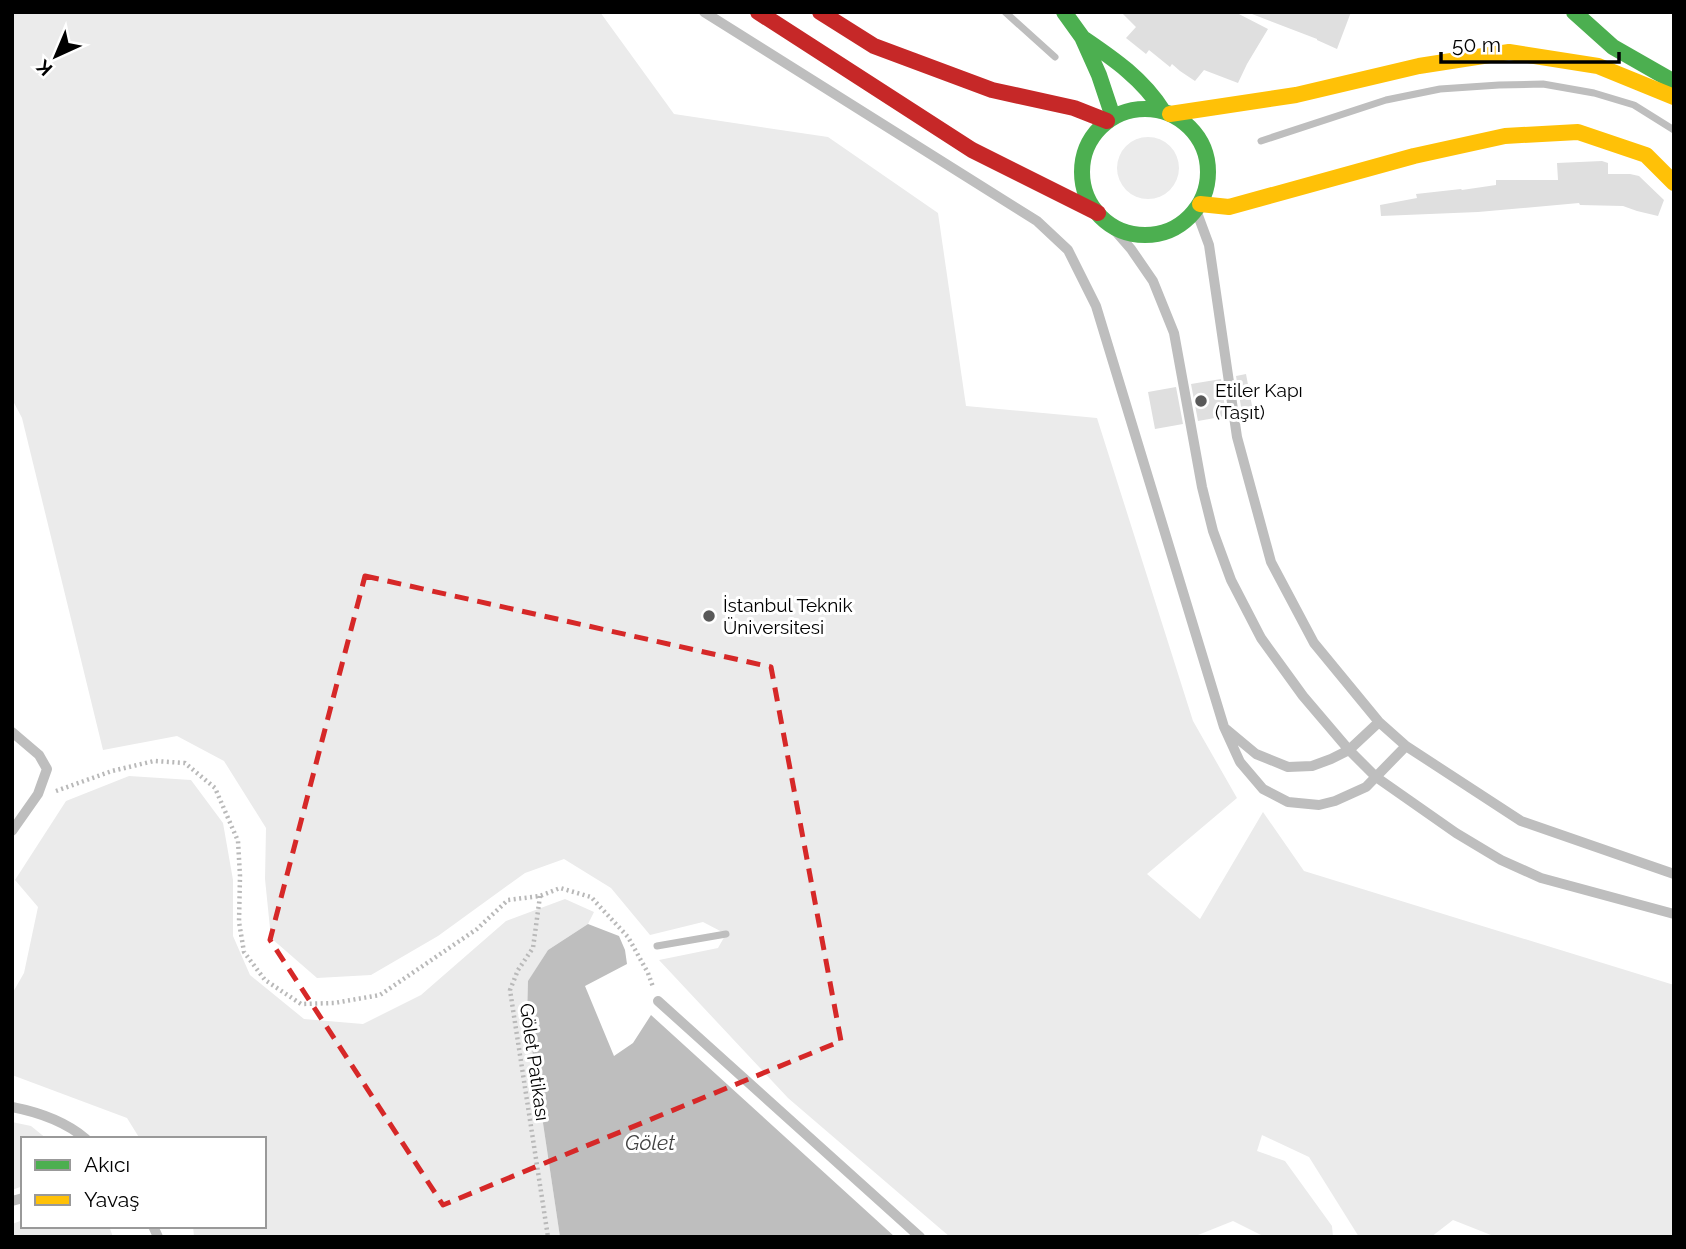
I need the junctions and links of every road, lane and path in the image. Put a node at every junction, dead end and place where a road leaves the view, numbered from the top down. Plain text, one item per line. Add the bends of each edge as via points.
1 (704, 12) edge
2 (758, 12) edge
3 (820, 12) edge
4 (1064, 12) edge
5 (1574, 12) edge
6 (1082, 37) junction
7 (1674, 88) edge
8 (1674, 97) edge
9 (1167, 113) junction
10 (1110, 119) junction
11 (1674, 183) edge
12 (1198, 206) junction
13 (1098, 213) junction
14 (1111, 226) junction
15 (1378, 722) junction
16 (1224, 727) junction
17 (12, 732) edge
18 (1406, 746) junction
19 (1349, 750) junction
20 (1376, 778) junction
21 (55, 791) dead end
22 (12, 831) edge
23 (1674, 874) edge
24 (540, 896) junction
25 (1674, 914) edge
26 (658, 1001) joint
27 (12, 1107) edge
28 (84, 1137) edge
29 (548, 1237) edge
30 (920, 1237) edge

1 - 16 lane via 1037,221 1069,250 1096,306
2 - 13 main road via 972,150
3 - 10 main road via 874,46 992,90
4 - 6 main road
5 - 7 main road via 1613,47 1669,79
6 - 9 main road via 1127,68
6 - 10 main road via 1099,75
8 - 9 main road via 1598,66 1508,52 1419,66 1296,95
9 - 10 main road via 1146,108
9 - 12 main road via 1184,122 1205,152 1208,175
10 - 13 main road via 1096,131 1083,158 1084,187
11 - 12 main road via 1646,155 1578,132 1505,136 1229,207
12 - 14 main road via 1183,223 1166,232 1147,235
12 - 15 lane via 1209,245 1237,437 1271,562 1314,643
13 - 14 main road
14 - 19 lane via 1153,281 1174,333 1202,487 1231,580 1261,638
15 - 18 lane
15 - 19 lane
16 - 19 lane via 1256,754 1289,767 1312,766
16 - 20 lane via 1240,762 1264,789 1288,802 1319,805 1335,801
17 - 22 lane via 39,755 47,769 38,793
18 - 20 lane
18 - 23 lane via 1521,821
19 - 20 lane
20 - 25 lane via 1501,860 1541,878
21 - 24 path via 154,761 185,764 215,788 238,841 244,952 265,980 301,1004 380,995 477,929 508,900
24 - 26 path via 560,888 591,897 628,937
24 - 29 path, Gölet Patikası via 533,948 510,990
26 - 30 lane
27 - 28 lane via 73,1128

